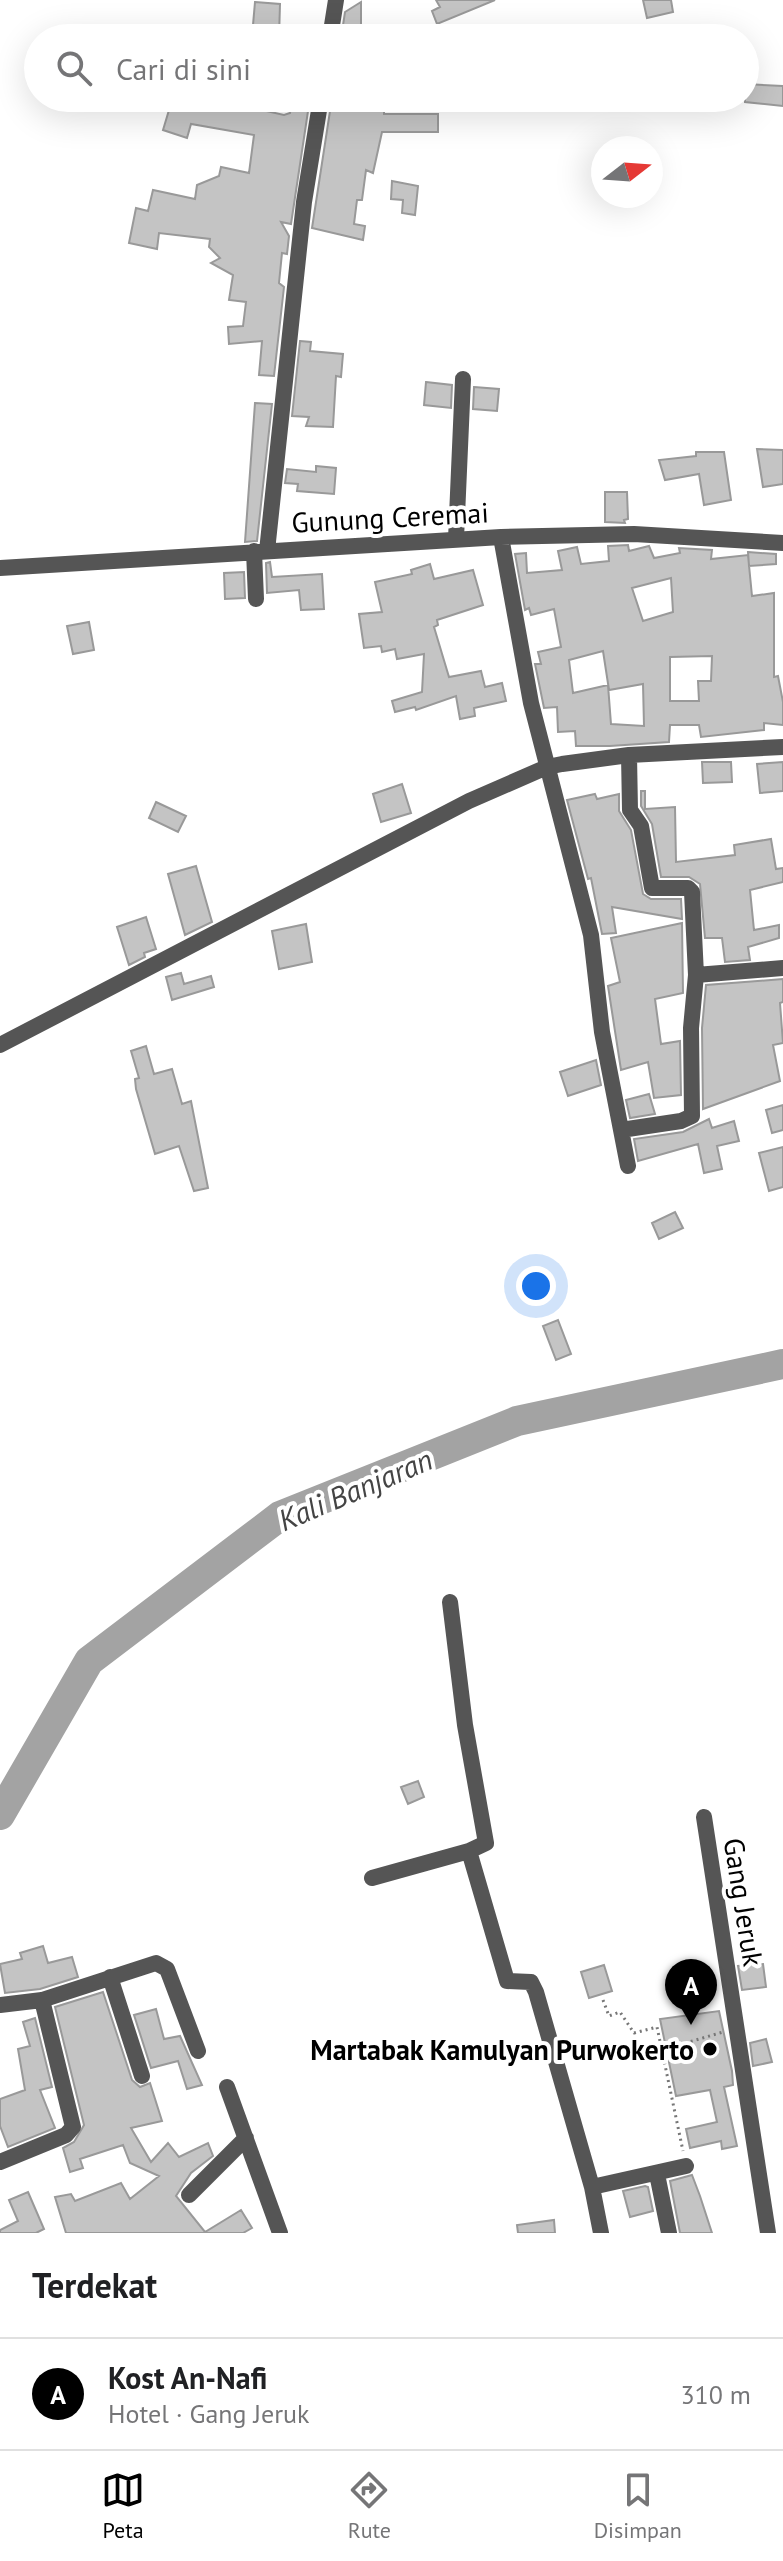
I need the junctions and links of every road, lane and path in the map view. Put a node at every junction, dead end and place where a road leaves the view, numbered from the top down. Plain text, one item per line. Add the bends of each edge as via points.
1 (336, 0) edge
2 (332, 24) edge
3 (319, 112) edge
4 (463, 379) dead end
5 (501, 537) junction
6 (456, 539) junction
7 (783, 543) edge
8 (260, 551) junction
9 (0, 568) edge
10 (256, 599) dead end
11 (783, 747) edge
12 (629, 755) junction
13 (547, 767) junction
14 (783, 968) edge
15 (696, 975) junction
16 (0, 1045) edge
17 (621, 1130) junction
18 (628, 1166) dead end
19 (450, 1602) dead end
20 (704, 1817) dead end
21 (469, 1851) junction
22 (372, 1878) dead end
23 (110, 1977) junction
24 (42, 2000) junction
25 (603, 2000) dead end
26 (0, 2005) edge
27 (738, 2029) junction
28 (662, 2050) junction
29 (198, 2051) dead end
30 (142, 2076) dead end
31 (227, 2087) dead end
32 (246, 2138) junction
33 (0, 2162) edge
34 (686, 2166) joint
35 (657, 2174) junction
36 (592, 2187) junction
37 (189, 2195) dead end
38 (280, 2233) edge
39 (601, 2233) edge
40 (669, 2233) edge
41 (768, 2233) edge

1 - 2 street
3 - 8 street
4 - 6 street
5 - 6 street, Gunung Ceremai
5 - 7 street, Gunung Ceremai via 634,534
5 - 13 street
6 - 8 street, Gunung Ceremai
8 - 9 street, Gunung Ceremai
8 - 10 street
11 - 12 street
12 - 13 street
12 - 15 street via 630,810 641,826 652,888 692,892
13 - 16 street via 469,801
13 - 17 street via 591,935
14 - 15 street
15 - 17 street via 692,1116
17 - 18 street
19 - 21 street via 486,1839
20 - 27 street, Gang Jeruk
21 - 22 street
21 - 36 street via 507,1981 533,1983
23 - 24 street
23 - 29 street via 162,1964
23 - 30 street
24 - 26 street
24 - 33 street via 73,2127 66,2135
25 - 28 path via 609,2016 620,2012 634,2033 657,2027
27 - 28 path
27 - 41 street, Gang Jeruk
28 - 34 path
31 - 32 street
32 - 37 street
32 - 38 street
34 - 35 street
35 - 36 street
35 - 40 street
36 - 39 street

